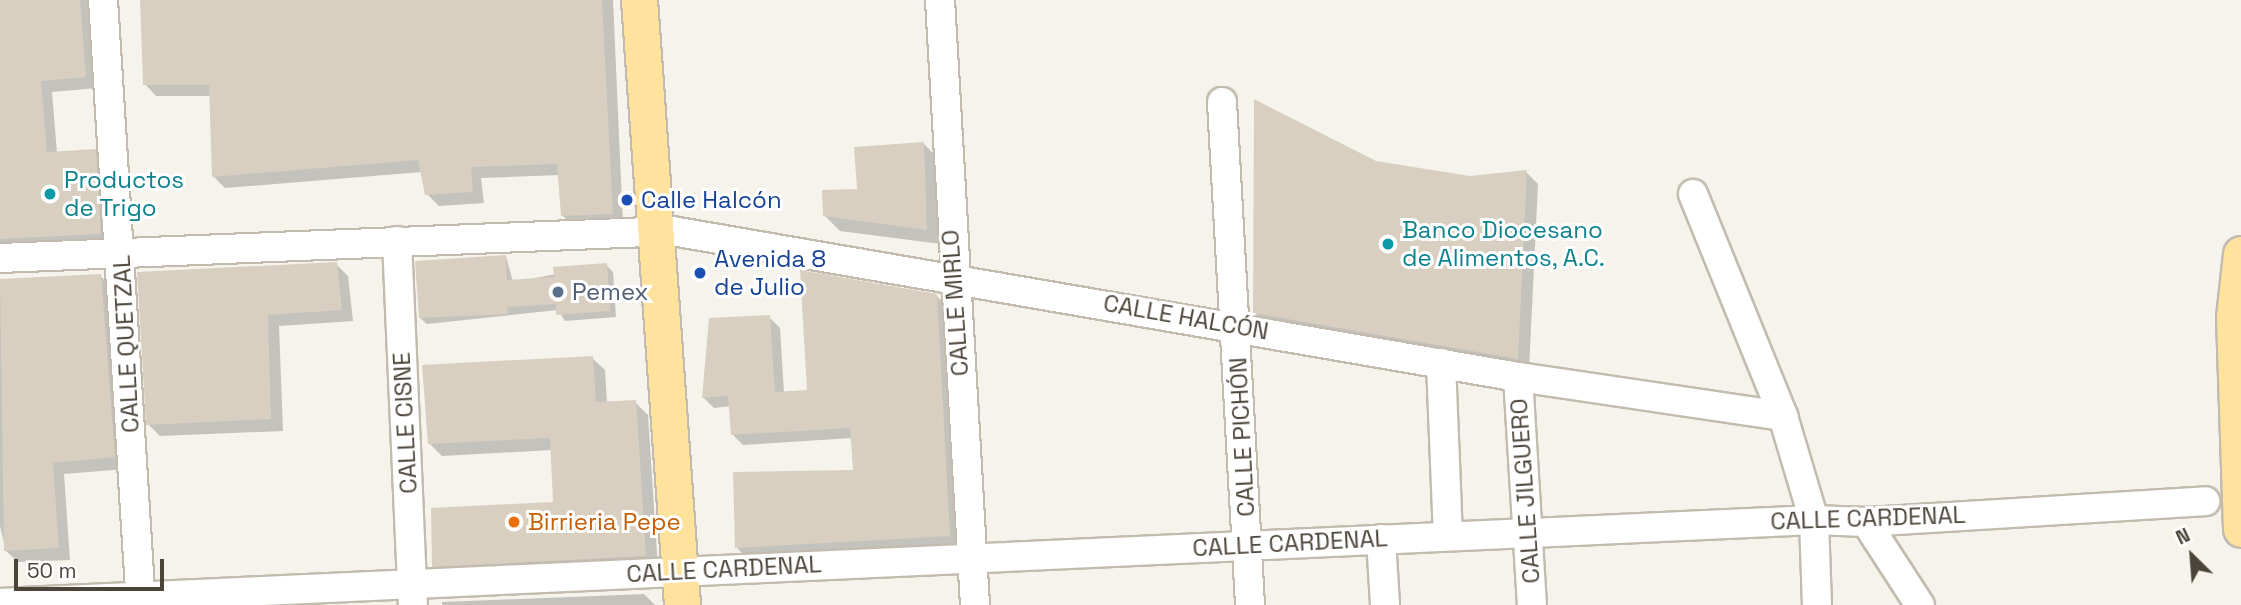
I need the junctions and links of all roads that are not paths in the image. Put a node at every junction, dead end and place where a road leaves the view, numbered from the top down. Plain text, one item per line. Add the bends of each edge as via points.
1 (103, 0) edge
2 (639, 0) edge
3 (664, 0) edge
4 (940, 0) edge
5 (1222, 102) dead end
6 (1693, 194) dead end
7 (662, 240) junction
8 (397, 241) junction
9 (121, 253) junction
10 (2241, 254) edge
11 (0, 258) edge
12 (952, 276) junction
13 (1236, 325) junction
14 (1441, 363) junction
15 (1518, 377) junction
16 (1783, 416) junction
17 (2205, 500) dead end
18 (1814, 520) junction
19 (1866, 522) junction
20 (2241, 529) edge
21 (1528, 532) junction
22 (1448, 536) junction
23 (1381, 539) junction
24 (1247, 545) junction
25 (972, 558) junction
26 (681, 588) edge
27 (413, 594) edge
28 (141, 601) edge
29 (0, 603) edge
30 (975, 605) edge
31 (1250, 605) edge
32 (1385, 605) edge
33 (1532, 605) edge
34 (1817, 605) edge
35 (1920, 605) edge

1 - 9 street, CALLE QUETZAL
2 - 7 main road
3 - 7 main road
4 - 12 street, CALLE MIRLO
5 - 13 street, CALLE PICHÓN
6 - 16 street
7 - 8 street, CALLE HALCÓN
7 - 12 street, CALLE HALCÓN
7 - 26 main road
8 - 9 street, CALLE HALCÓN
8 - 27 street, CALLE CISNE
9 - 11 street, CALLE HALCÓN
9 - 28 street, CALLE QUETZAL
10 - 20 main road via 2234,317
12 - 13 street, CALLE HALCÓN
12 - 25 street, CALLE MIRLO
13 - 14 street, CALLE HALCÓN
13 - 24 street, CALLE PICHÓN
14 - 15 street, CALLE HALCÓN
14 - 22 street
15 - 16 street, CALLE HALCÓN
15 - 21 street, CALLE JILGUERO
16 - 18 street
17 - 19 street, CALLE CARDENAL
18 - 19 street, CALLE CARDENAL
18 - 21 street, CALLE CARDENAL
18 - 34 street
19 - 35 street
21 - 22 street, CALLE CARDENAL
21 - 33 street, CALLE JILGUERO
22 - 23 street, CALLE CARDENAL
23 - 24 street, CALLE CARDENAL
23 - 32 street
24 - 25 street, CALLE CARDENAL
24 - 31 street, CALLE PICHÓN
25 - 26 street, CALLE CARDENAL
25 - 30 street, CALLE MIRLO
26 - 27 street, CALLE CARDENAL
27 - 28 street, CALLE CARDENAL
28 - 29 street, CALLE CARDENAL

